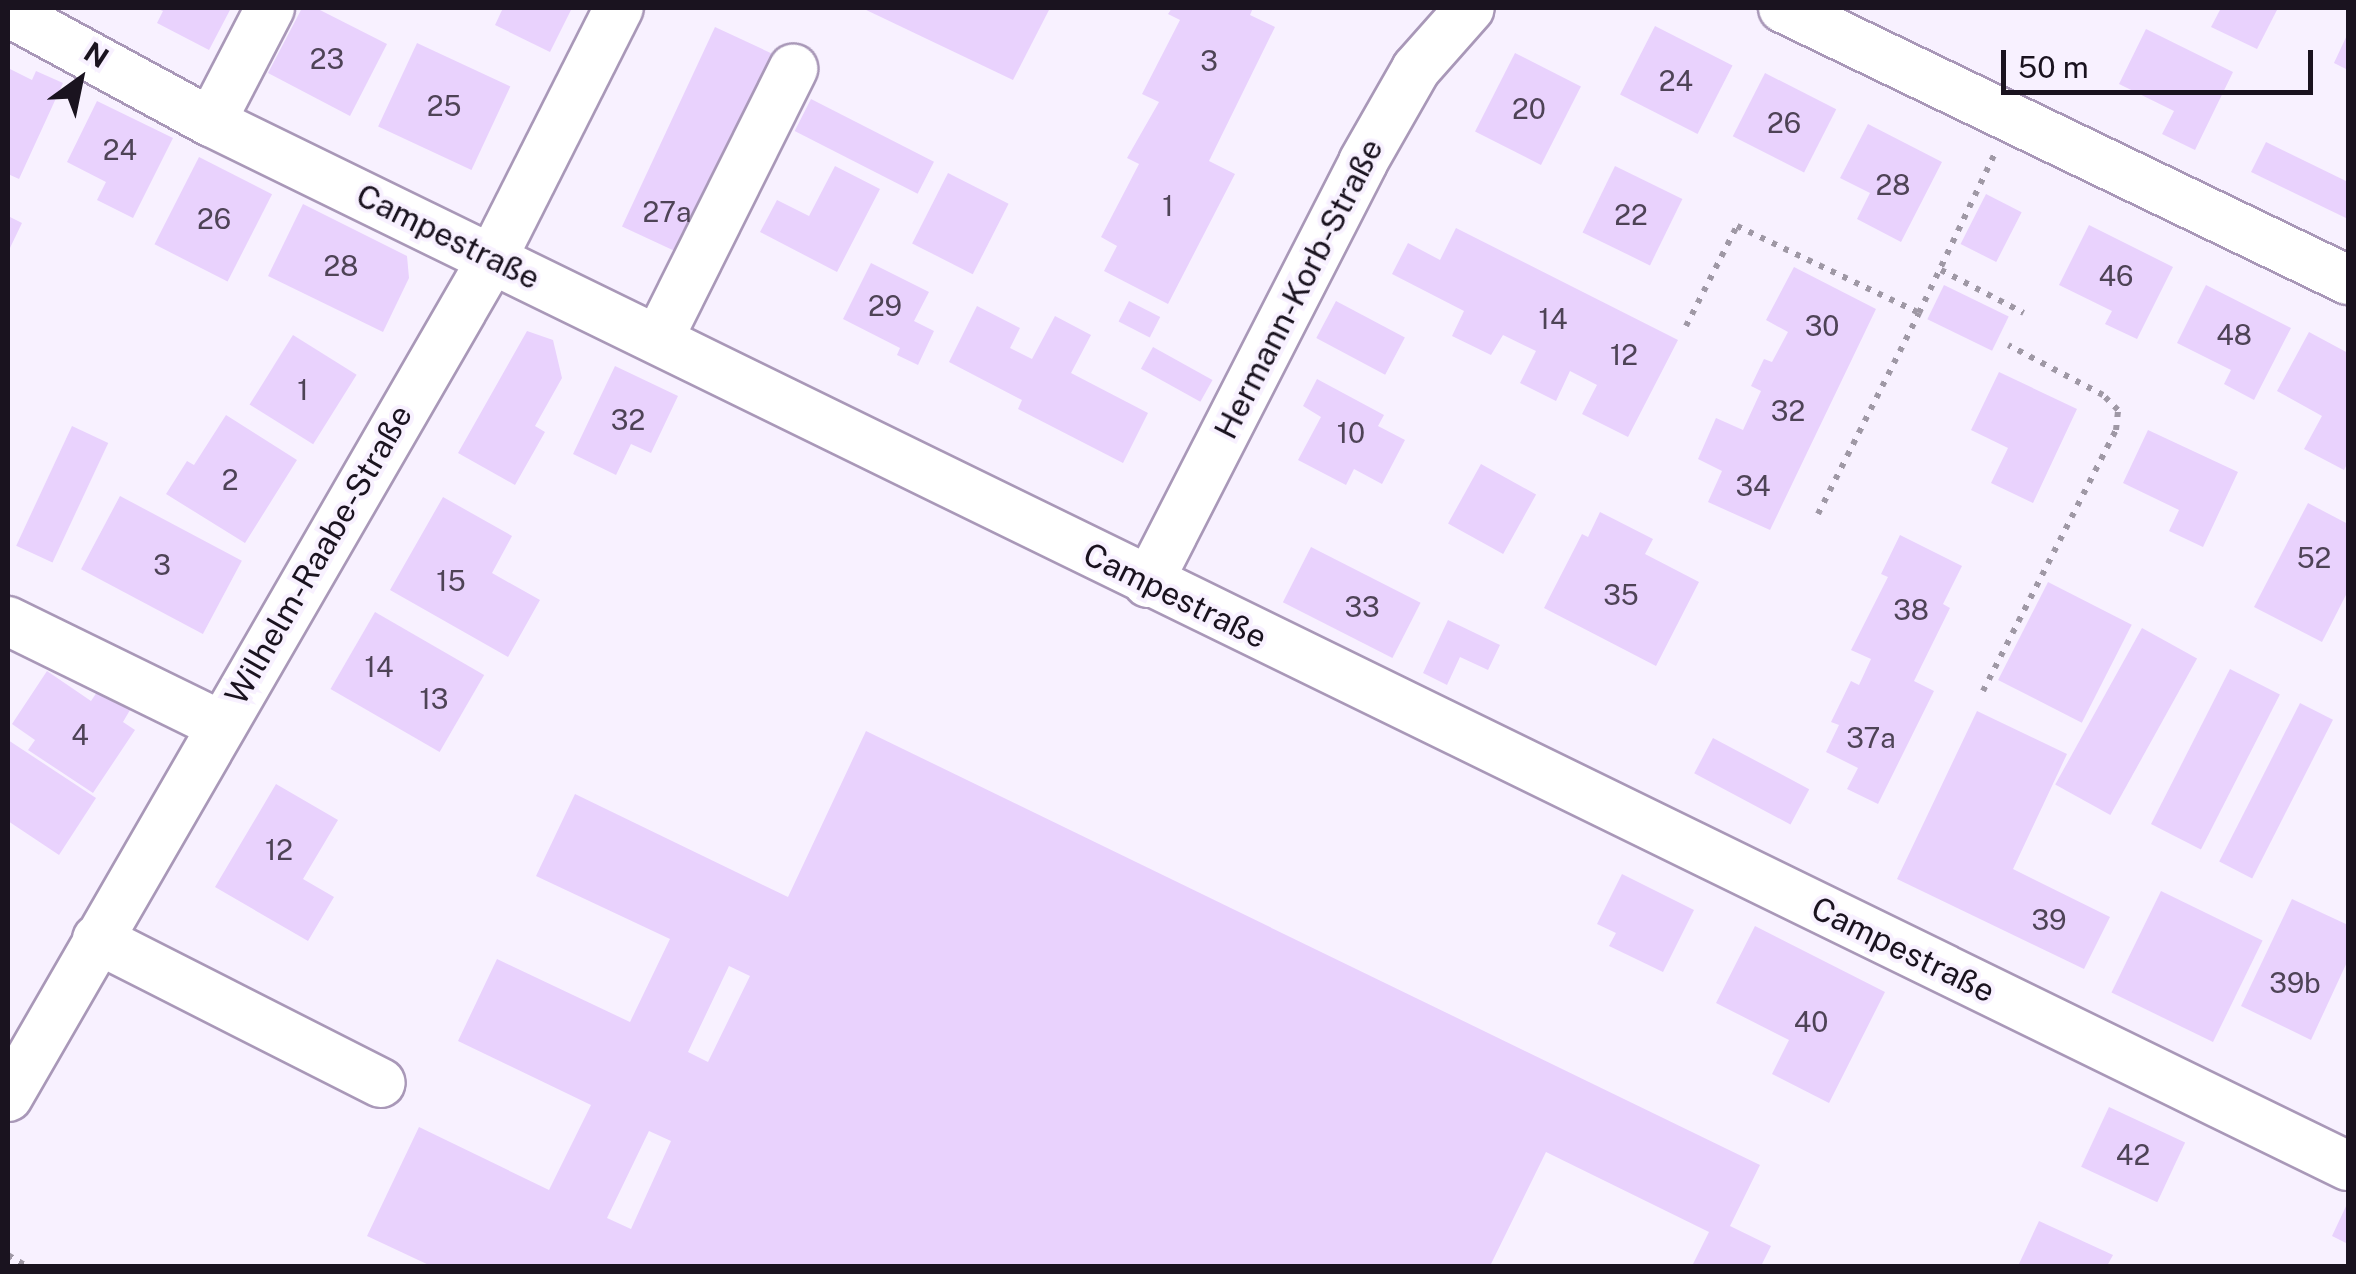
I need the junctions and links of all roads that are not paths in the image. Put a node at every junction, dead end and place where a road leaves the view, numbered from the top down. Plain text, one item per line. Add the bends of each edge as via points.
1 (270, 8) edge
2 (618, 8) edge
3 (1470, 8) edge
4 (1784, 8) edge
5 (8, 12) edge
6 (793, 69) dead end
7 (212, 122) junction
8 (492, 259) junction
9 (2348, 280) edge
10 (659, 338) junction
11 (1148, 583) junction
12 (8, 621) edge
13 (220, 725) junction
14 (97, 938) junction
15 (12, 1078) edge
16 (381, 1084) dead end
17 (2348, 1166) edge

1 - 7 street
2 - 8 street, Wilhelm-Raabe-Straße
3 - 11 street, Hermann-Korb-Straße via 1416,69 1363,162
4 - 9 street
5 - 7 street, Campestraße
6 - 10 street
7 - 8 street, Campestraße
8 - 10 street, Campestraße
8 - 13 street, Wilhelm-Raabe-Straße
10 - 11 street, Campestraße
11 - 17 street, Campestraße
12 - 13 street
13 - 14 street, Wilhelm-Raabe-Straße
14 - 15 street, Wilhelm-Raabe-Straße
14 - 16 street

